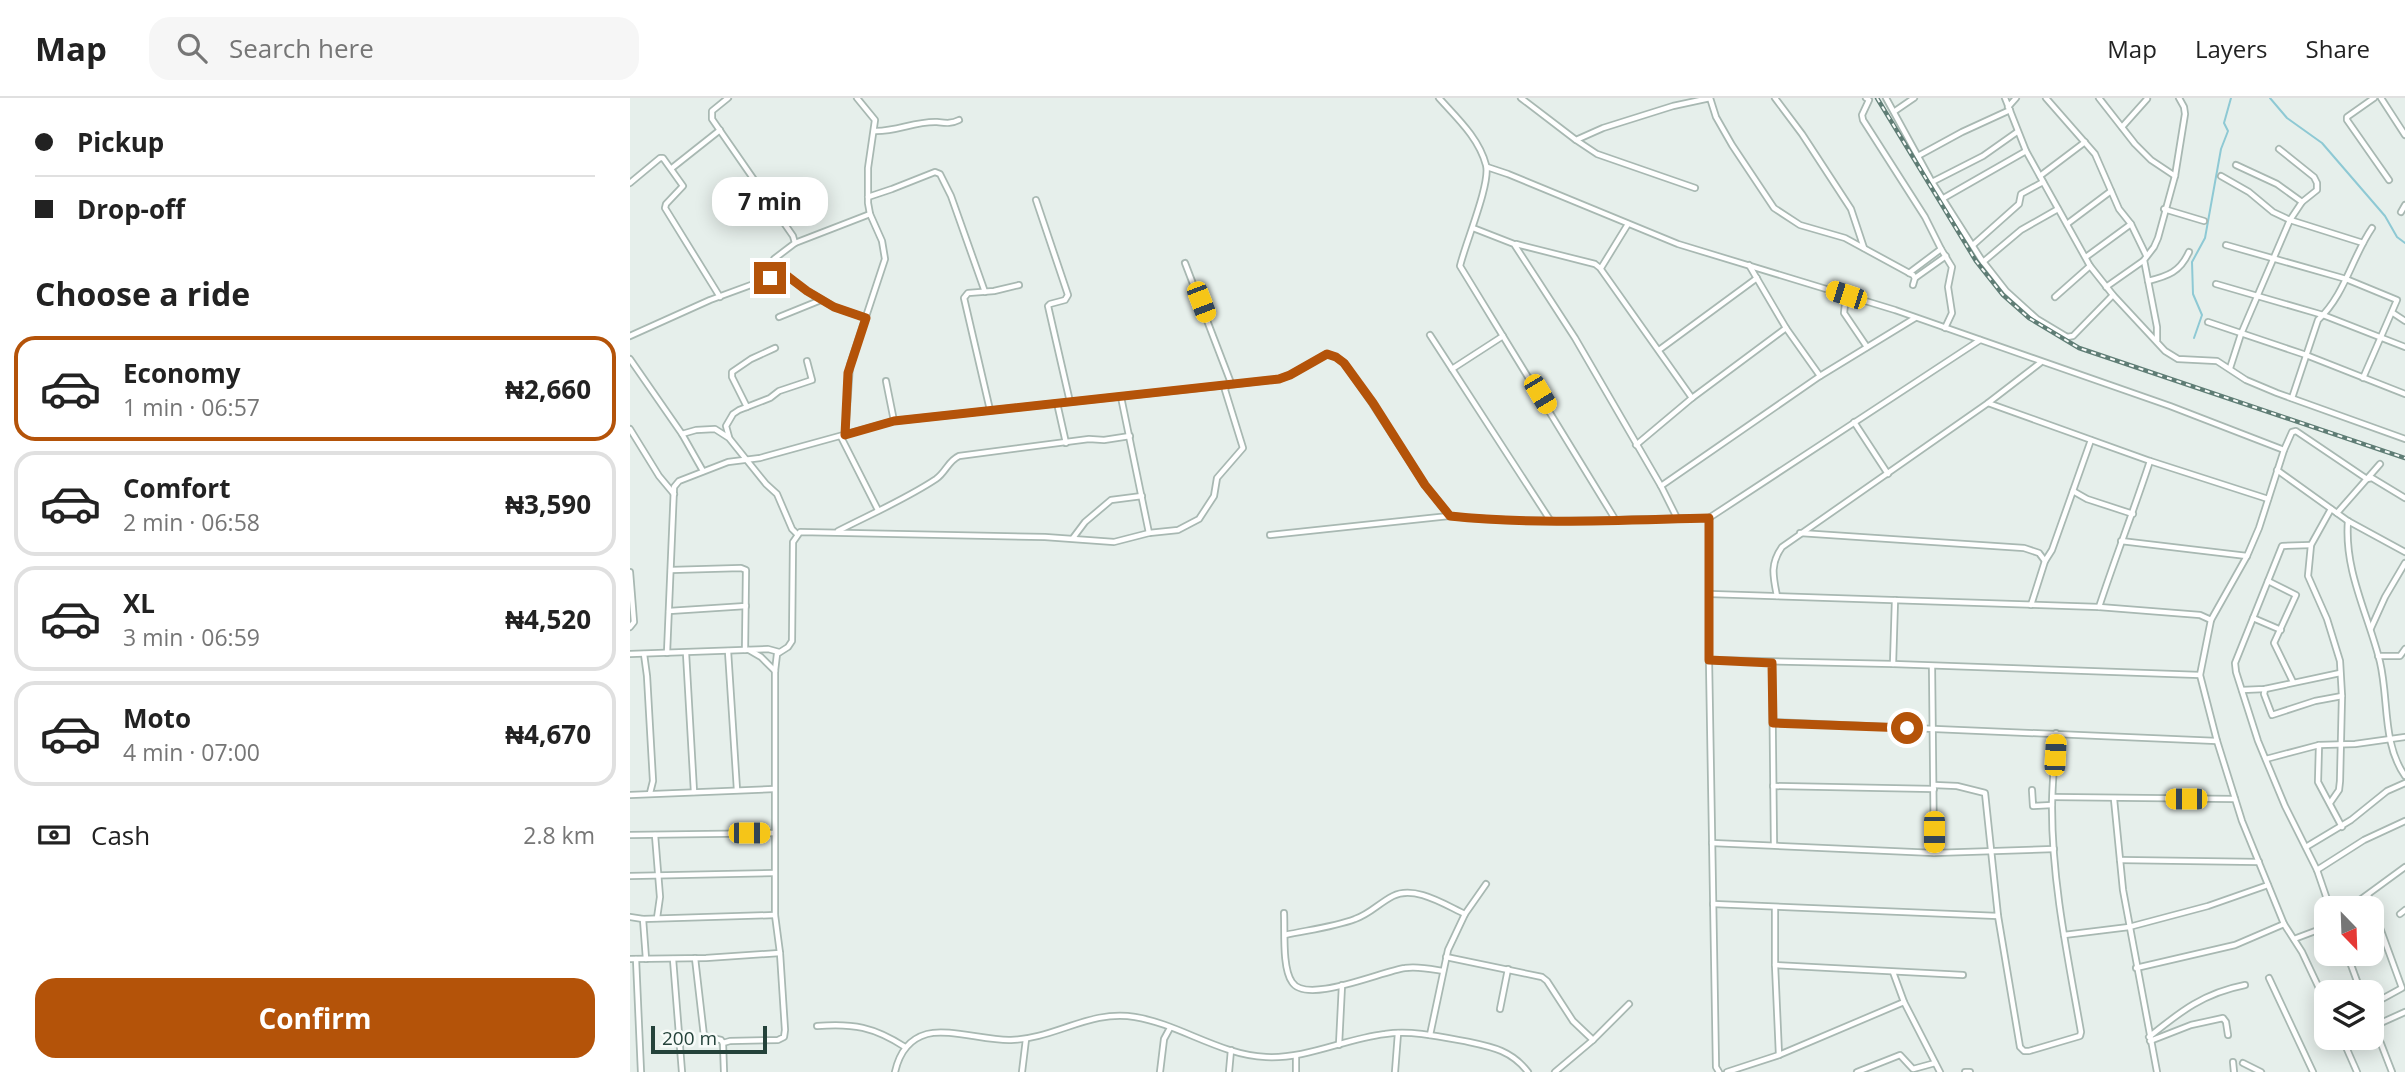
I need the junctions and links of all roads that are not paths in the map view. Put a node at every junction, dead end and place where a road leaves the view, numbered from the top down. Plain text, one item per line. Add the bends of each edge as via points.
1 (728, 98) edge
2 (857, 98) edge
3 (1439, 98) edge
4 (1521, 98) edge
5 (1711, 98) edge
6 (1775, 98) edge
7 (1866, 98) edge
8 (1886, 98) edge
9 (1914, 98) edge
10 (2006, 98) edge
11 (2016, 98) edge
12 (2046, 98) edge
13 (2099, 98) edge
14 (2374, 98) edge
15 (2381, 98) edge
16 (2147, 99) edge
17 (2182, 99) edge
18 (2009, 108) junction
19 (1895, 111) junction
20 (959, 120) dead end
21 (2122, 127) junction
22 (720, 130) junction
23 (874, 131) junction
24 (2017, 132) junction
25 (2405, 135) edge
26 (1576, 140) junction
27 (2085, 142) junction
28 (2279, 149) dead end
29 (2026, 151) junction
30 (1918, 156) junction
31 (2236, 165) dead end
32 (1487, 167) junction
33 (672, 168) junction
34 (2040, 176) junction
35 (2175, 176) junction
36 (2221, 176) dead end
37 (2389, 180) dead end
38 (2043, 182) junction
39 (630, 183) edge
40 (1932, 183) junction
41 (1695, 188) dead end
42 (2111, 191) junction
43 (867, 197) junction
44 (1942, 199) junction
45 (1036, 200) dead end
46 (2302, 202) junction
47 (2405, 205) edge
48 (2058, 209) junction
49 (2165, 209) junction
50 (2401, 212) dead end
51 (870, 214) junction
52 (2290, 220) junction
53 (2204, 221) dead end
54 (2067, 223) junction
55 (1628, 224) junction
56 (2131, 224) junction
57 (1473, 228) junction
58 (2372, 228) dead end
59 (795, 243) junction
60 (2362, 243) junction
61 (1514, 244) junction
62 (1973, 245) junction
63 (2226, 245) dead end
64 (1864, 248) junction
65 (1941, 248) junction
66 (2189, 252) dead end
67 (1946, 256) junction
68 (2085, 257) junction
69 (2145, 258) junction
70 (2275, 258) junction
71 (1983, 262) junction
72 (1185, 263) dead end
73 (1748, 264) junction
74 (773, 265) junction
75 (2090, 266) junction
76 (1600, 268) junction
77 (1909, 272) junction
78 (1756, 278) junction
79 (1915, 278) junction
80 (2346, 279) junction
81 (2148, 281) junction
82 (2216, 284) dead end
83 (1019, 285) dead end
84 (1913, 285) dead end
85 (2106, 287) junction
86 (985, 292) junction
87 (1846, 295) junction
88 (2113, 295) junction
89 (720, 296) junction
90 (2258, 296) junction
91 (2055, 297) dead end
92 (821, 300) junction
93 (2393, 313) junction
94 (2323, 315) junction
95 (779, 317) dead end
96 (1916, 317) junction
97 (866, 318) junction
98 (2405, 321) edge
99 (2208, 322) dead end
100 (1787, 328) junction
101 (1945, 328) junction
102 (2241, 334) junction
103 (1430, 335) dead end
104 (630, 336) edge
105 (1503, 336) junction
106 (2382, 337) junction
107 (1980, 340) junction
108 (2157, 341) junction
109 (2405, 346) edge
110 (1867, 347) junction
111 (775, 348) dead end
112 (1659, 350) junction
113 (2306, 355) junction
114 (630, 359) edge
115 (807, 361) dead end
116 (2041, 363) junction
117 (2230, 368) junction
118 (1452, 369) junction
119 (1820, 376) junction
120 (2363, 378) junction
121 (886, 381) dead end
122 (1229, 384) junction
123 (2405, 394) edge
124 (1121, 397) junction
125 (1692, 398) junction
126 (2292, 398) junction
127 (1070, 402) junction
128 (1988, 403) junction
129 (1057, 404) junction
130 (747, 407) junction
131 (990, 410) junction
132 (894, 421) junction
133 (1854, 422) junction
134 (630, 429) edge
135 (682, 434) junction
136 (843, 436) junction
137 (1130, 436) junction
138 (729, 438) junction
139 (2405, 439) edge
140 (2091, 440) junction
141 (1066, 443) junction
142 (1636, 445) junction
143 (2284, 450) junction
144 (743, 459) junction
145 (2150, 461) junction
146 (2380, 464) dead end
147 (2277, 470) junction
148 (704, 471) junction
149 (1888, 474) junction
150 (2367, 479) junction
151 (1661, 486) junction
152 (2073, 491) junction
153 (674, 495) junction
154 (1142, 496) junction
155 (2405, 498) edge
156 (2268, 499) junction
157 (2331, 509) junction
158 (878, 510) junction
159 (2337, 513) junction
160 (2133, 514) junction
161 (1450, 516) junction
162 (1677, 518) junction
163 (1709, 518) junction
164 (1615, 520) junction
165 (1550, 521) junction
166 (2348, 521) junction
167 (837, 531) junction
168 (1149, 533) junction
169 (1800, 533) junction
170 (797, 534) junction
171 (1270, 535) dead end
172 (1073, 538) junction
173 (2121, 541) junction
174 (2311, 545) junction
175 (2405, 552) edge
176 (2247, 556) junction
177 (2045, 561) junction
178 (2405, 563) edge
179 (671, 570) junction
180 (630, 572) edge
181 (2268, 581) junction
182 (1710, 594) junction
183 (1777, 596) junction
184 (1895, 600) junction
185 (2031, 605) junction
186 (746, 606) junction
187 (2099, 607) junction
188 (669, 611) junction
189 (2253, 618) junction
190 (2211, 620) junction
191 (630, 627) edge
192 (2371, 629) junction
193 (2281, 630) junction
194 (2405, 649) edge
195 (746, 650) junction
196 (728, 651) junction
197 (779, 652) junction
198 (667, 653) junction
199 (686, 653) junction
200 (630, 654) edge
201 (644, 654) junction
202 (2378, 656) junction
203 (1709, 660) junction
204 (1772, 663) junction
205 (1893, 664) junction
206 (1932, 666) junction
207 (775, 671) junction
208 (2340, 673) junction
209 (2200, 675) junction
210 (2293, 682) junction
211 (2264, 689) junction
212 (2242, 691) junction
213 (2342, 696) junction
214 (1773, 723) junction
215 (1933, 729) junction
216 (2056, 733) junction
217 (2405, 737) edge
218 (2390, 738) junction
219 (2217, 741) junction
220 (2343, 744) junction
221 (2319, 745) junction
222 (2266, 759) junction
223 (2405, 776) edge
224 (2405, 783) edge
225 (1773, 786) junction
226 (1934, 787) junction
227 (774, 789) junction
228 (737, 790) junction
229 (2032, 790) dead end
230 (694, 792) junction
231 (649, 793) junction
232 (630, 795) edge
233 (2053, 797) junction
234 (2113, 799) junction
235 (2235, 799) junction
236 (2330, 803) junction
237 (2052, 805) junction
238 (2405, 821) edge
239 (2342, 827) junction
240 (774, 832) junction
241 (630, 835) edge
242 (654, 835) junction
243 (1712, 843) junction
244 (1774, 845) junction
245 (2306, 847) junction
246 (2054, 849) junction
247 (1990, 852) junction
248 (1934, 853) junction
249 (2120, 860) junction
250 (2259, 862) junction
251 (2405, 867) edge
252 (2317, 870) junction
253 (774, 873) junction
254 (657, 875) junction
255 (630, 876) edge
256 (1486, 884) dead end
257 (2267, 885) junction
258 (2368, 895) joint
259 (2326, 896) edge
260 (1713, 904) junction
261 (1776, 908) junction
262 (1284, 913) dead end
263 (1465, 914) junction
264 (775, 915) junction
265 (1998, 916) junction
266 (630, 917) edge
267 (657, 918) junction
268 (643, 919) junction
269 (2284, 924) junction
270 (2129, 927) junction
271 (2314, 931) edge
272 (1285, 935) junction
273 (2064, 935) junction
274 (2294, 939) junction
275 (780, 953) junction
276 (1446, 957) junction
277 (695, 958) junction
278 (633, 959) edge
279 (646, 959) junction
280 (673, 959) junction
281 (1775, 965) junction
282 (2136, 968) junction
283 (1508, 969) junction
284 (1443, 971) junction
285 (1893, 972) junction
286 (1964, 975) dead end
287 (2269, 978) dead end
288 (2314, 980) edge
289 (1342, 985) junction
290 (2245, 985) dead end
291 (2404, 991) edge
292 (2384, 999) edge
293 (1904, 1002) junction
294 (1629, 1003) dead end
295 (1500, 1009) dead end
296 (2405, 1012) edge
297 (2384, 1021) edge
298 (817, 1026) dead end
299 (1170, 1028) junction
300 (1398, 1033) junction
301 (1430, 1035) junction
302 (2228, 1035) dead end
303 (1026, 1039) junction
304 (2149, 1039) junction
305 (1593, 1040) junction
306 (723, 1043) junction
307 (1339, 1045) junction
308 (905, 1047) junction
309 (1231, 1050) junction
310 (2347, 1050) edge
311 (2383, 1050) edge
312 (1779, 1055) junction
313 (1296, 1056) junction
314 (2233, 1062) dead end
315 (1935, 1063) junction
316 (2243, 1063) dead end
317 (641, 1072) edge
318 (682, 1072) edge
319 (723, 1072) edge
320 (895, 1072) edge
321 (1022, 1072) edge
322 (1160, 1072) edge
323 (1229, 1072) edge
324 (1296, 1072) edge
325 (1395, 1072) edge
326 (1528, 1072) edge
327 (1555, 1072) edge
328 (1719, 1072) edge
329 (1727, 1072) edge
330 (1857, 1072) edge
331 (1940, 1072) edge
332 (1965, 1072) edge
333 (1970, 1072) edge
334 (2157, 1072) edge
335 (2234, 1072) edge
336 (2261, 1072) edge
337 (2313, 1072) edge
338 (2357, 1072) edge
339 (2392, 1072) edge

1 - 22 street via 712,111
2 - 23 street via 875,120
3 - 32 street via 1468,129
4 - 26 street
5 - 26 street via 1673,106
5 - 64 street via 1732,145 1774,208 1800,225
6 - 64 street via 1851,209
7 - 65 street via 1869,103 1863,120
8 - 19 street
9 - 19 street
10 - 18 street
11 - 18 street
12 - 27 street
13 - 21 street
14 - 37 street via 2347,120
15 - 25 street
16 - 21 street
17 - 35 street via 2185,114
18 - 24 street
18 - 30 street
19 - 30 street
20 - 23 street
21 - 35 street via 2151,160
22 - 33 street
22 - 59 street
23 - 43 street
24 - 29 street
24 - 40 street
26 - 41 street via 1597,153
27 - 34 street
27 - 42 street via 2101,164
28 - 46 street via 2317,183 2317,190
29 - 34 street
29 - 44 street
30 - 40 street
31 - 46 street
32 - 55 street
32 - 57 street
33 - 39 street via 660,158
33 - 89 street via 683,186 665,208
34 - 38 street
35 - 49 street
36 - 52 street
38 - 48 street
38 - 62 street via 2021,194 2020,204
40 - 44 street
42 - 54 street
42 - 56 street
43 - 51 street
43 - 86 street via 934,172 940,174
44 - 62 street
45 - 127 street via 1068,295 1048,306
46 - 52 street
47 - 50 street
48 - 54 street
48 - 71 street via 2021,230
49 - 53 street
49 - 69 street via 2154,247
51 - 59 street
51 - 97 street via 885,259
52 - 60 street
52 - 70 street
54 - 68 street
55 - 73 street
55 - 76 street
56 - 68 street
56 - 69 street
57 - 61 street
57 - 105 street via 1460,266
58 - 60 street
59 - 74 street via 774,259
60 - 80 street
61 - 76 street
61 - 142 street
62 - 71 street
63 - 70 street
64 - 77 street
65 - 67 street
65 - 77 street
66 - 81 street via 2175,273
67 - 79 street
67 - 101 street via 1952,267 1948,287 1952,313
68 - 75 street
69 - 81 street
69 - 85 street
70 - 80 street
70 - 90 street
71 - 88 street via 2006,291 2067,337
72 - 122 street
73 - 78 street
73 - 87 street
74 - 89 street via 770,278
74 - 92 street
75 - 85 street
75 - 91 street
76 - 112 street
77 - 79 street
78 - 100 street
78 - 112 street
79 - 84 street
80 - 93 street via 2397,300
80 - 94 street
81 - 108 street
82 - 90 street
83 - 86 street
85 - 88 street
86 - 131 street via 968,293 964,298
87 - 96 street
87 - 110 street via 1844,313
88 - 108 street
89 - 104 street
90 - 94 street
90 - 102 street
92 - 95 street
92 - 97 street
93 - 98 street
93 - 106 street
94 - 106 street
94 - 113 street
96 - 101 street
96 - 110 street
97 - 136 street via 848,373
99 - 102 street
100 - 119 street
100 - 125 street
101 - 107 street
102 - 113 street
102 - 117 street
103 - 118 street
105 - 118 street
105 - 164 street
106 - 109 street
106 - 120 street
107 - 116 street
107 - 133 street
108 - 117 street via 2171,357 2208,359
110 - 119 street
111 - 130 street via 732,372
112 - 125 street
113 - 120 street
113 - 126 street
114 - 135 street
115 - 130 street via 812,380
116 - 128 street
116 - 143 street
117 - 126 street via 2246,380
118 - 165 street
119 - 151 street
120 - 123 street
121 - 132 street
122 - 124 street
122 - 161 street via 1279,379 1327,354 1336,357
122 - 168 street via 1225,390 1241,452 1217,478 1214,496 1199,519 1178,530
124 - 127 street
124 - 137 street
125 - 142 street
126 - 139 street
127 - 129 street
128 - 140 street
128 - 149 street
129 - 131 street
129 - 141 street
130 - 138 street via 728,419
131 - 132 street
132 - 136 street
133 - 149 street
133 - 163 street
134 - 153 street
135 - 138 street via 715,429
135 - 148 street
136 - 144 street
136 - 158 street
137 - 141 street
137 - 154 street
138 - 144 street
140 - 145 street
140 - 152 street
141 - 158 street via 959,456 943,474
142 - 151 street
143 - 147 street
143 - 150 street via 2296,431
144 - 148 street
144 - 170 street via 777,494
145 - 156 street
145 - 160 street
146 - 150 street
147 - 156 street
147 - 157 street
148 - 153 street via 676,483
149 - 169 street
150 - 155 street
150 - 159 street
151 - 162 street
152 - 160 street
152 - 177 street
153 - 179 street
154 - 168 street
154 - 172 street via 1111,500
156 - 176 street
157 - 159 street
157 - 174 street
158 - 167 street
159 - 166 street
160 - 173 street
161 - 165 street
161 - 171 street
162 - 163 street
162 - 164 street
163 - 182 street
164 - 165 street
166 - 175 street
166 - 192 street via 2350,568
167 - 170 street
167 - 172 street
168 - 172 street via 1114,542
169 - 177 street via 2024,548 2039,553
169 - 183 street via 1775,557 1772,568
170 - 197 street via 792,641
173 - 176 street
173 - 187 street
174 - 181 street via 2283,545
174 - 208 street via 2308,578 2327,619
176 - 190 street
177 - 185 street
178 - 192 street
179 - 186 street via 745,569
179 - 188 street
180 - 191 street via 634,622
181 - 189 street
181 - 193 street via 2295,595
182 - 183 street
182 - 203 street
183 - 184 street
184 - 185 street
184 - 205 street
185 - 187 street
186 - 188 street
186 - 195 street
187 - 190 street via 2200,615
188 - 198 street
189 - 193 street
189 - 212 street via 2235,663
190 - 209 street
192 - 202 street
193 - 210 street via 2274,643
194 - 202 street via 2400,656
195 - 196 street
195 - 197 street
195 - 207 street
196 - 199 street
196 - 228 street
197 - 207 street
198 - 199 street
198 - 201 street
199 - 230 street
200 - 201 street
201 - 231 street via 653,781
202 - 218 street
203 - 204 street
203 - 243 street
204 - 205 street
204 - 214 street
205 - 206 street
206 - 209 street
206 - 215 street
207 - 227 street
208 - 210 street
208 - 213 street
209 - 219 street
210 - 211 street
211 - 212 street
211 - 213 street via 2272,715
212 - 222 street
213 - 220 street
214 - 215 street
214 - 225 street
215 - 216 street
215 - 226 street
216 - 219 street
216 - 233 street
217 - 218 street
218 - 220 street
218 - 223 street
219 - 235 street
220 - 221 street
220 - 236 street via 2339,790
221 - 222 street
221 - 236 street via 2318,782
222 - 245 street
224 - 239 street via 2376,798
225 - 226 street
225 - 244 street
226 - 247 street via 1957,786 1985,793
226 - 248 street
227 - 228 street
227 - 240 street
228 - 230 street
229 - 237 street via 2033,806
230 - 231 street
231 - 232 street
233 - 234 street
233 - 237 street
234 - 235 street
234 - 249 street
235 - 250 street
236 - 239 street
237 - 246 street
238 - 252 street
239 - 245 street
240 - 242 street
240 - 253 street
241 - 242 street
242 - 254 street
243 - 244 street
243 - 260 street
244 - 248 street
245 - 252 street
246 - 247 street
246 - 273 street
247 - 248 street
247 - 265 street
249 - 250 street
249 - 270 street
250 - 257 street
251 - 258 street
252 - 259 street
253 - 254 street
253 - 264 street
254 - 255 street
254 - 267 street
256 - 263 street
257 - 269 street
257 - 270 street
258 - 291 street
260 - 261 street
260 - 328 street
261 - 265 street
261 - 281 street
262 - 272 street
263 - 272 street via 1415,893 1402,893 1354,920
263 - 276 street
264 - 267 street
264 - 275 street
265 - 273 street via 2024,1051 2080,1036
266 - 268 street
267 - 268 street
268 - 279 street
269 - 274 street
269 - 282 street via 2235,944
270 - 273 street
270 - 282 street
271 - 274 street
272 - 289 street via 1287,972 1296,988 1314,991
274 - 288 street
275 - 277 street
275 - 306 street via 784,1037
276 - 283 street
276 - 284 street
277 - 280 street
277 - 306 street via 704,1036
278 - 279 street
278 - 317 street
279 - 280 street
280 - 318 street
281 - 285 street
281 - 312 street
282 - 304 street
283 - 295 street
283 - 305 street via 1547,981 1573,1021
284 - 289 street via 1407,968
284 - 301 street
285 - 286 street
285 - 293 street
287 - 337 street
289 - 307 street
290 - 304 street via 2208,995
291 - 292 street
293 - 312 street
293 - 315 street
294 - 305 street
296 - 297 street
298 - 308 street via 868,1027
299 - 303 street via 1134,1017 1108,1016
299 - 309 street
299 - 322 street
300 - 301 street
300 - 307 street
300 - 325 street
301 - 326 street via 1498,1048
302 - 304 street via 2223,1018
303 - 308 street via 928,1033
303 - 321 street
304 - 334 street
305 - 327 street
306 - 319 street
307 - 313 street
308 - 320 street
309 - 313 street via 1262,1057
309 - 323 street
310 - 338 street
311 - 339 street
312 - 329 street
313 - 324 street
314 - 335 street
315 - 330 street via 1913,1069 1900,1055
315 - 331 street
316 - 336 street
332 - 333 street

